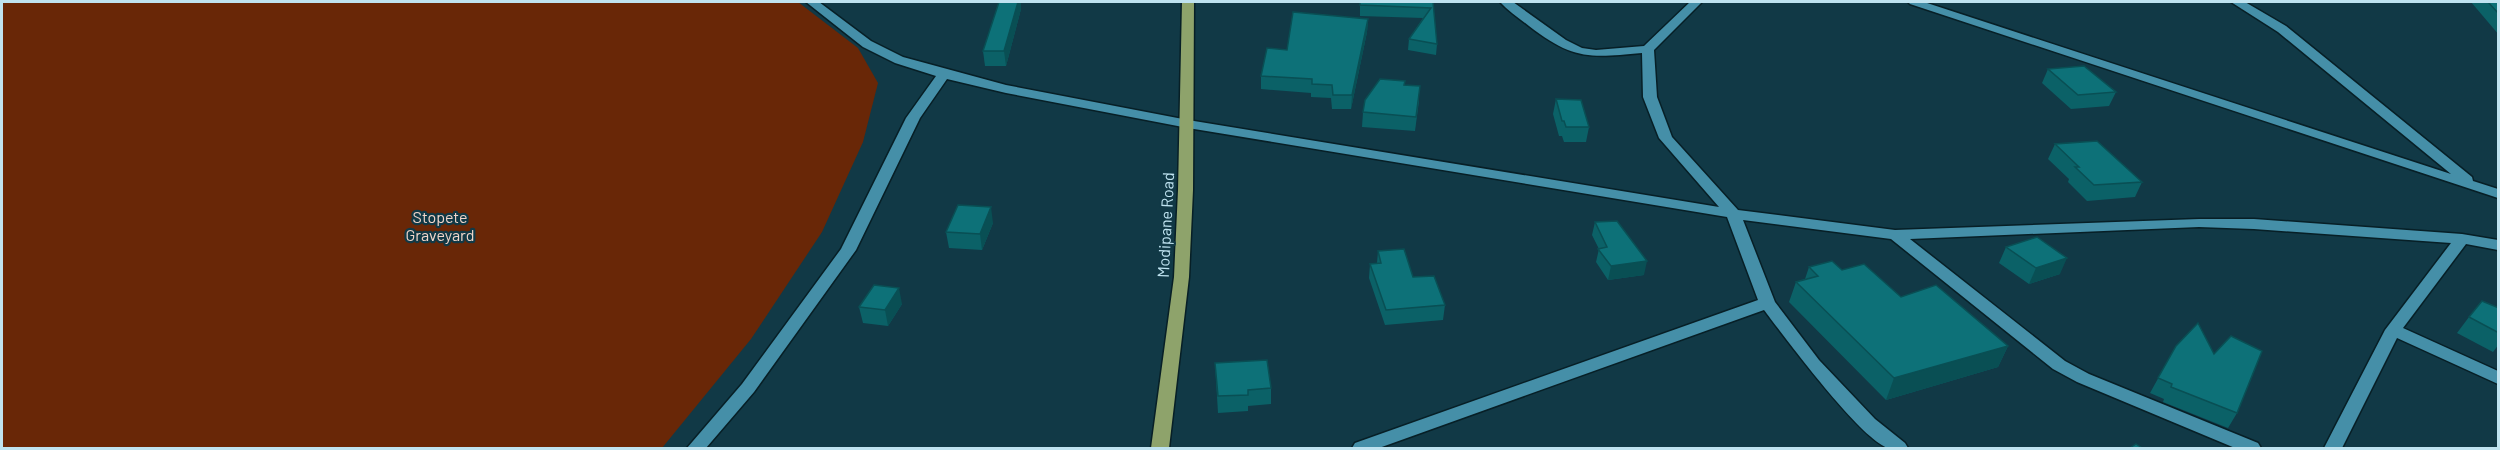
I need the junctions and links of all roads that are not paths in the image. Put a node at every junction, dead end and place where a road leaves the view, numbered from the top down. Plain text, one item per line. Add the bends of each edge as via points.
1 (812, 2) edge
2 (1188, 2) edge
3 (1506, 2) edge
4 (1696, 2) edge
5 (1914, 2) edge
6 (2237, 2) edge
7 (1648, 49) junction
8 (944, 74) junction
9 (1188, 124) junction
10 (2474, 186) junction
11 (2499, 194) edge
12 (2499, 200) edge
13 (1733, 214) junction
14 (1895, 235) junction
15 (2462, 239) junction
16 (2499, 245) edge
17 (1767, 303) junction
18 (2393, 330) junction
19 (2499, 378) edge
20 (696, 448) edge
21 (1160, 448) edge
22 (1361, 448) edge
23 (1899, 448) edge
24 (2252, 448) edge
25 (2333, 448) edge

1 - 8 street via 867,44 899,60
2 - 9 main road, Modipane Road
3 - 7 street via 1566,46 1579,51
4 - 7 street
5 - 10 street
6 - 10 street via 2282,30
7 - 13 street via 1650,97 1666,138
8 - 9 street
8 - 20 street via 913,118 848,250 748,388
9 - 13 street
9 - 21 main road, Modipane Road via 1183,255
10 - 11 street
10 - 12 street
13 - 14 street
13 - 17 street
14 - 15 street via 2199,223
14 - 24 street via 2059,365
15 - 16 street
15 - 18 street
17 - 22 street
17 - 23 street via 1813,364 1869,424
18 - 19 street
18 - 25 street

